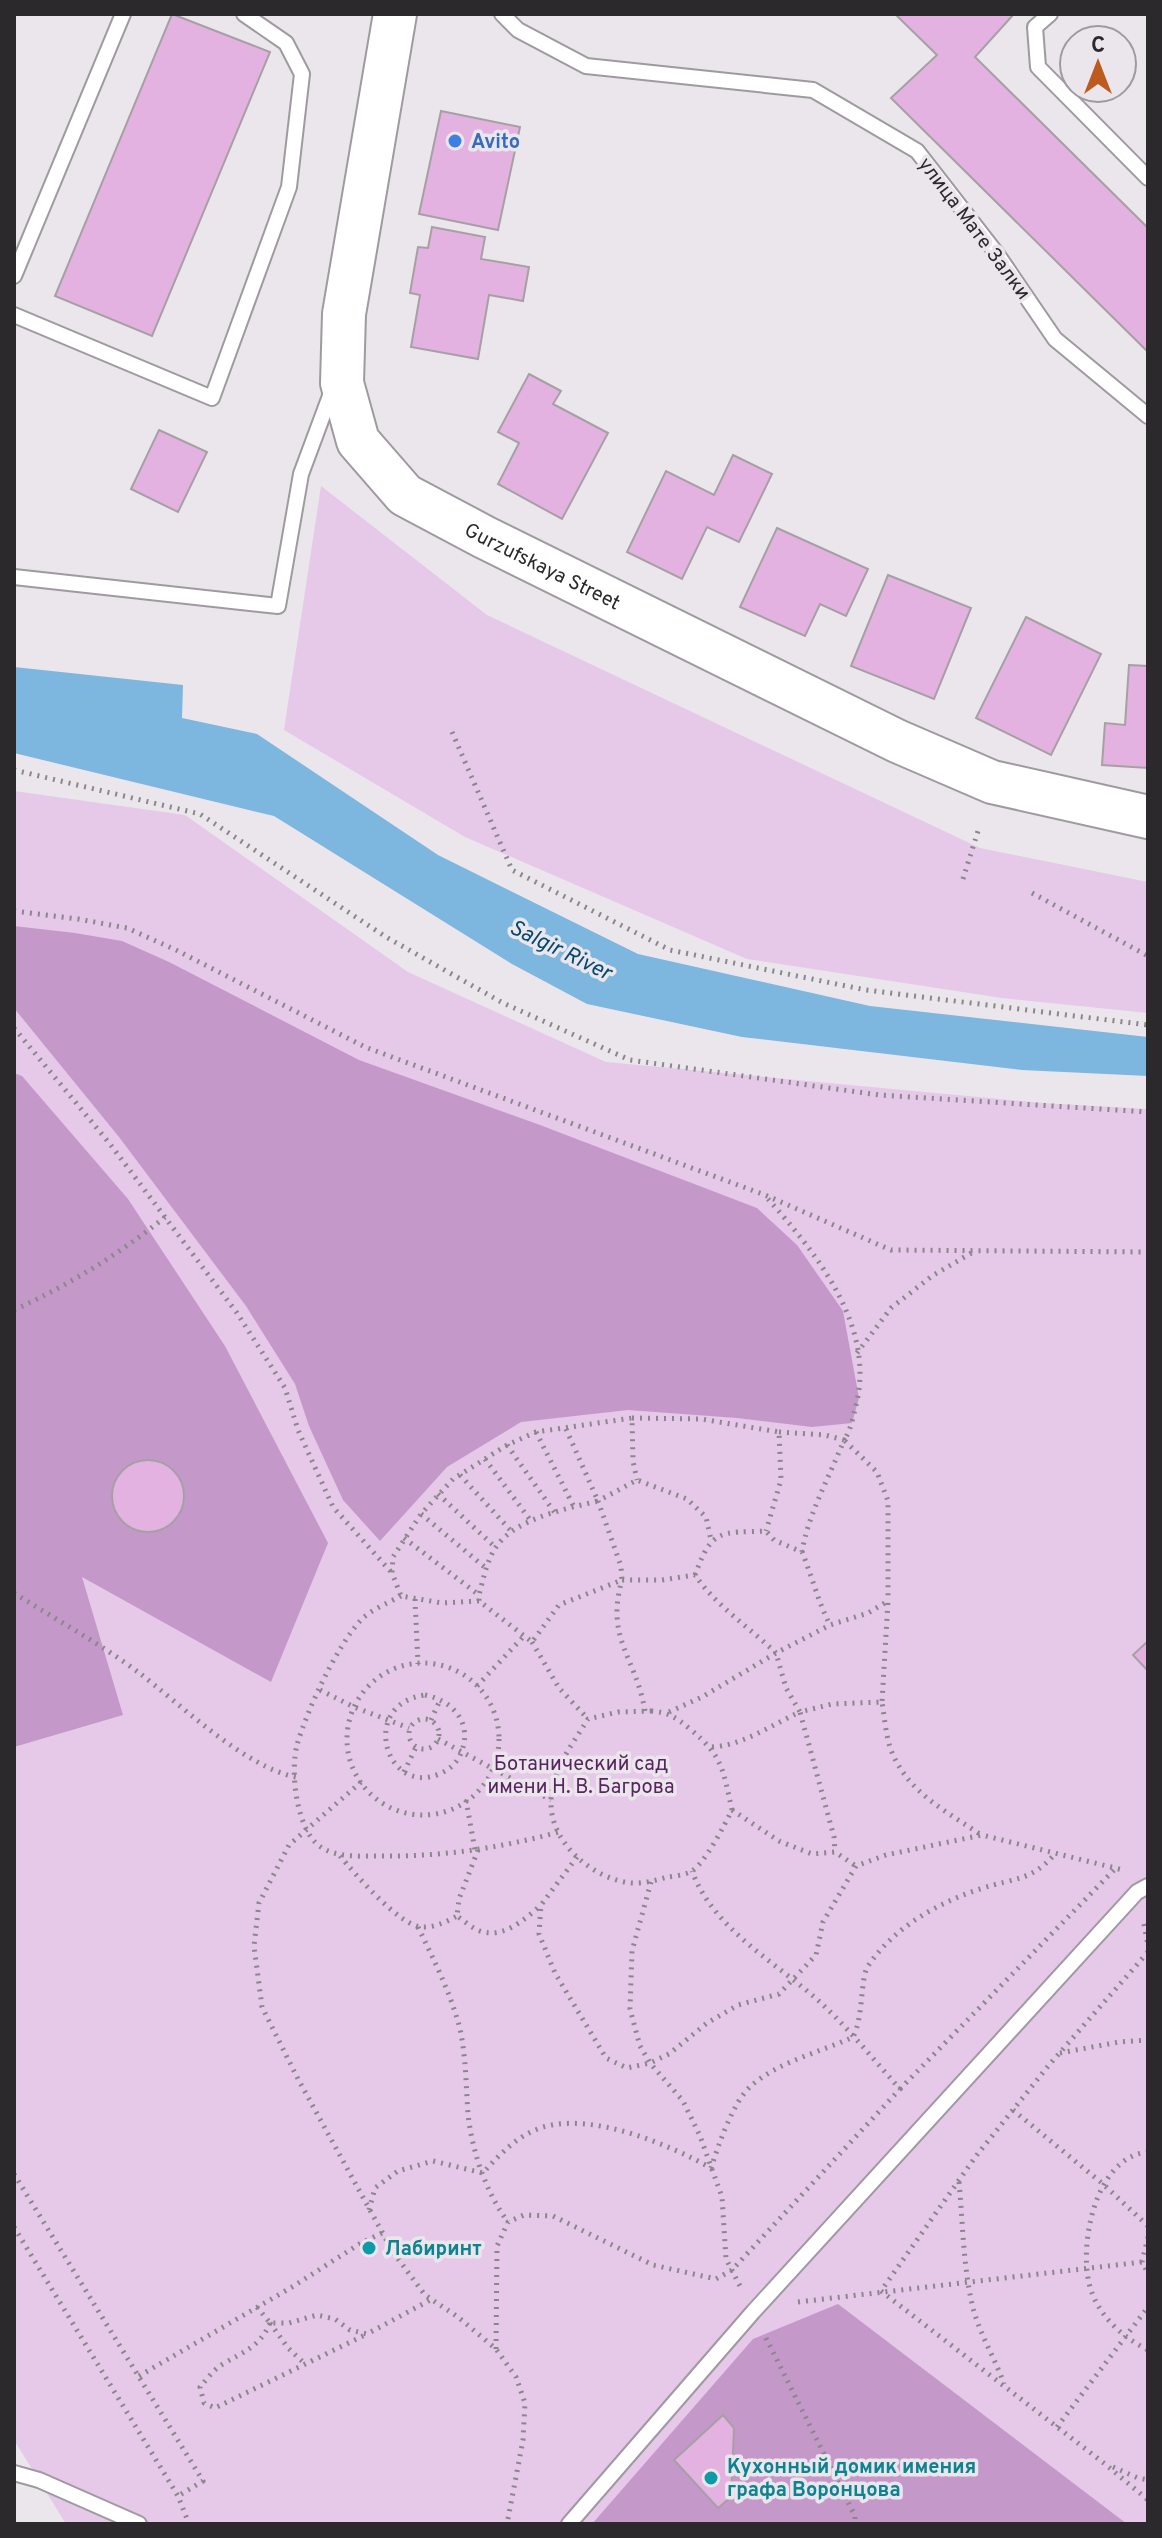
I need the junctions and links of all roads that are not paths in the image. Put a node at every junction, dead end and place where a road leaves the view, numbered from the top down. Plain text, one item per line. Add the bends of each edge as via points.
1 (123, 14) edge
2 (244, 14) edge
3 (395, 14) edge
4 (502, 14) edge
5 (1050, 14) edge
6 (1148, 178) edge
7 (14, 276) edge
8 (14, 315) edge
9 (343, 362) junction
10 (1148, 416) edge
11 (14, 577) edge
12 (1148, 817) edge
13 (1148, 1886) edge
14 (14, 2473) edge
15 (139, 2524) edge
16 (569, 2524) edge

1 - 7 lane
2 - 8 lane via 286,43 302,74 289,187 212,398
3 - 9 main road, Gurzufskaya Street via 344,314
4 - 10 lane, улица Мате Залки via 518,30 586,66 813,90 917,151 1055,339
5 - 6 lane via 1035,27 1038,67
9 - 11 lane via 301,474 278,606
9 - 12 main road, Gurzufskaya Street via 342,383 358,441 405,495 897,741 992,782
13 - 16 lane via 1126,1903 753,2312
14 - 15 lane

